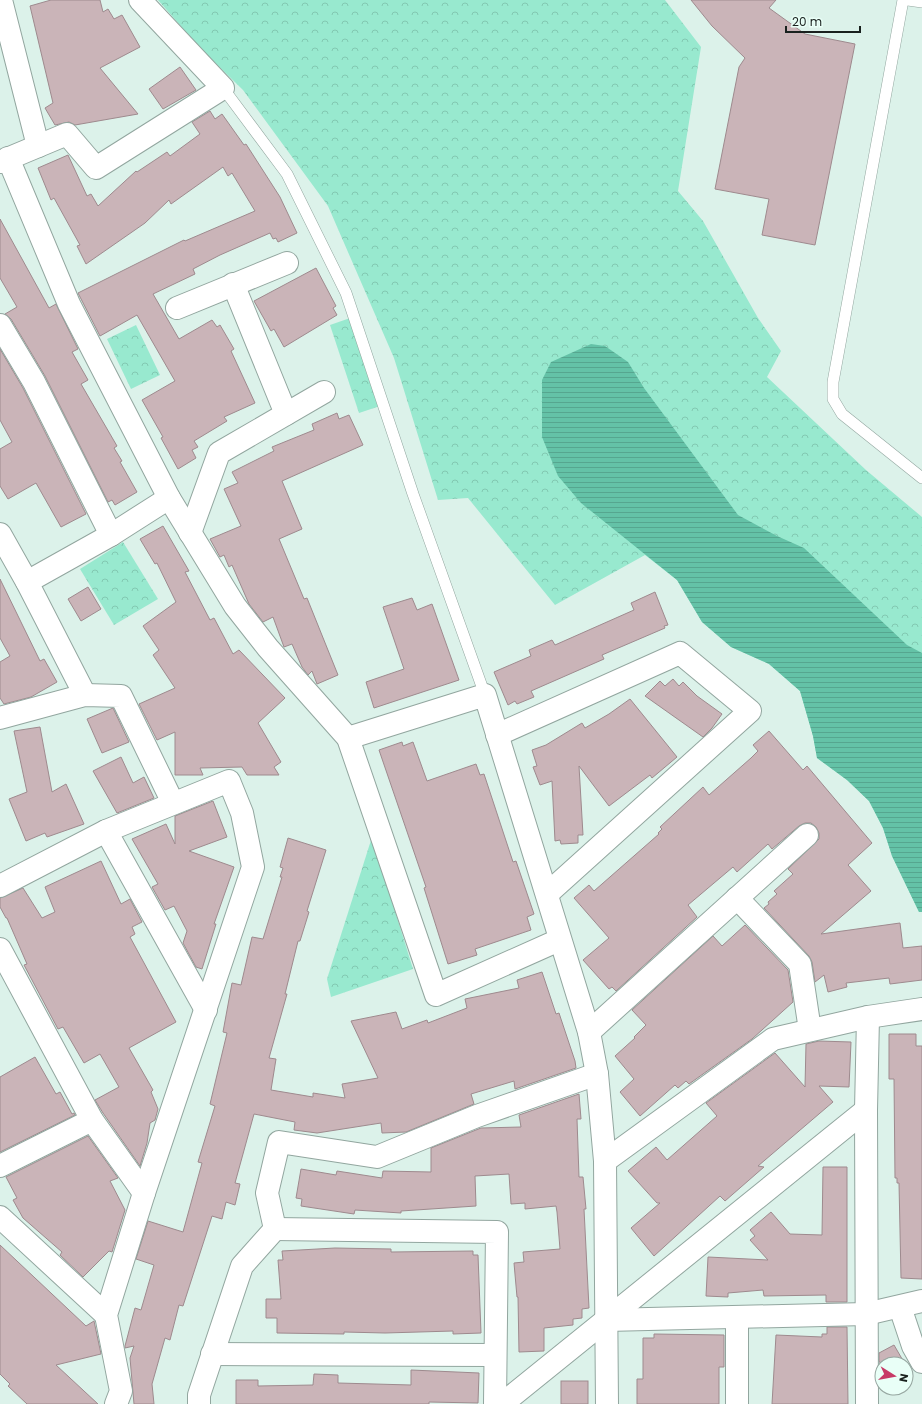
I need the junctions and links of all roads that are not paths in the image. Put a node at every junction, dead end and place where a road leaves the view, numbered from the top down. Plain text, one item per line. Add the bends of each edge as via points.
1 (1, 0) edge
2 (140, 0) edge
3 (903, 0) edge
4 (908, 0) edge
5 (922, 2) edge
6 (223, 88) junction
7 (38, 146) junction
8 (4, 160) edge
9 (287, 263) dead end
10 (233, 284) junction
11 (177, 308) dead end
12 (0, 325) edge
13 (324, 392) dead end
14 (286, 414) junction
15 (922, 478) edge
16 (170, 498) junction
17 (190, 533) junction
18 (0, 534) edge
19 (111, 535) junction
20 (27, 582) junction
21 (485, 695) junction
22 (85, 696) junction
23 (0, 718) edge
24 (497, 735) junction
25 (348, 738) junction
26 (173, 803) junction
27 (106, 831) junction
28 (807, 835) dead end
29 (0, 886) edge
30 (547, 894) junction
31 (737, 898) junction
32 (559, 940) junction
33 (0, 949) edge
34 (922, 1009) edge
35 (206, 1010) junction
36 (868, 1017) junction
37 (810, 1030) junction
38 (588, 1032) junction
39 (597, 1074) junction
40 (866, 1110) junction
41 (92, 1120) junction
42 (605, 1160) junction
43 (0, 1166) edge
44 (144, 1193) junction
45 (0, 1217) edge
46 (275, 1229) junction
47 (922, 1301) edge
48 (900, 1306) junction
49 (866, 1314) junction
50 (106, 1315) junction
51 (736, 1317) junction
52 (606, 1320) junction
53 (212, 1354) junction
54 (494, 1355) junction
55 (922, 1362) edge
56 (116, 1404) edge
57 (199, 1404) edge
58 (495, 1404) edge
59 (502, 1404) edge
60 (607, 1404) edge
61 (737, 1404) edge
62 (867, 1404) edge

1 - 7 street
2 - 6 street
3 - 15 lane via 833,382 833,399 842,414
4 - 5 lane
6 - 7 street via 96,168 67,134
6 - 21 lane via 287,174 346,293 413,494
7 - 8 street
8 - 16 street via 70,304
9 - 10 street
10 - 11 street
10 - 14 street
12 - 19 street via 34,382
13 - 14 street
14 - 17 street via 219,453
16 - 17 street
16 - 19 street
17 - 25 street via 235,606 268,648
18 - 20 street
19 - 20 street
20 - 22 street
21 - 24 street
21 - 25 street
22 - 23 street
22 - 26 street via 121,696
24 - 30 street
24 - 30 street via 680,653 750,711
25 - 32 street via 436,995
26 - 27 street
26 - 35 street via 229,781 242,813 253,867
27 - 29 street
27 - 35 street
28 - 31 street
30 - 32 street
31 - 37 street via 800,964
31 - 38 street
32 - 38 street
33 - 41 street
34 - 36 street
35 - 44 street
36 - 37 street
36 - 40 street
37 - 42 street via 773,1039
38 - 39 street
39 - 42 street
39 - 46 street via 477,1116 377,1157 279,1142 267,1193
40 - 49 street
40 - 52 street
41 - 43 street
41 - 44 street
42 - 52 street
44 - 50 street
45 - 50 street
46 - 53 street via 242,1266
46 - 54 street via 497,1232
47 - 48 street
48 - 49 street
48 - 55 street via 913,1346
49 - 51 street
49 - 62 street
50 - 56 street via 121,1391
51 - 52 street
51 - 61 street
52 - 59 street
52 - 60 street
53 - 54 street
53 - 57 street via 198,1396
54 - 58 street

